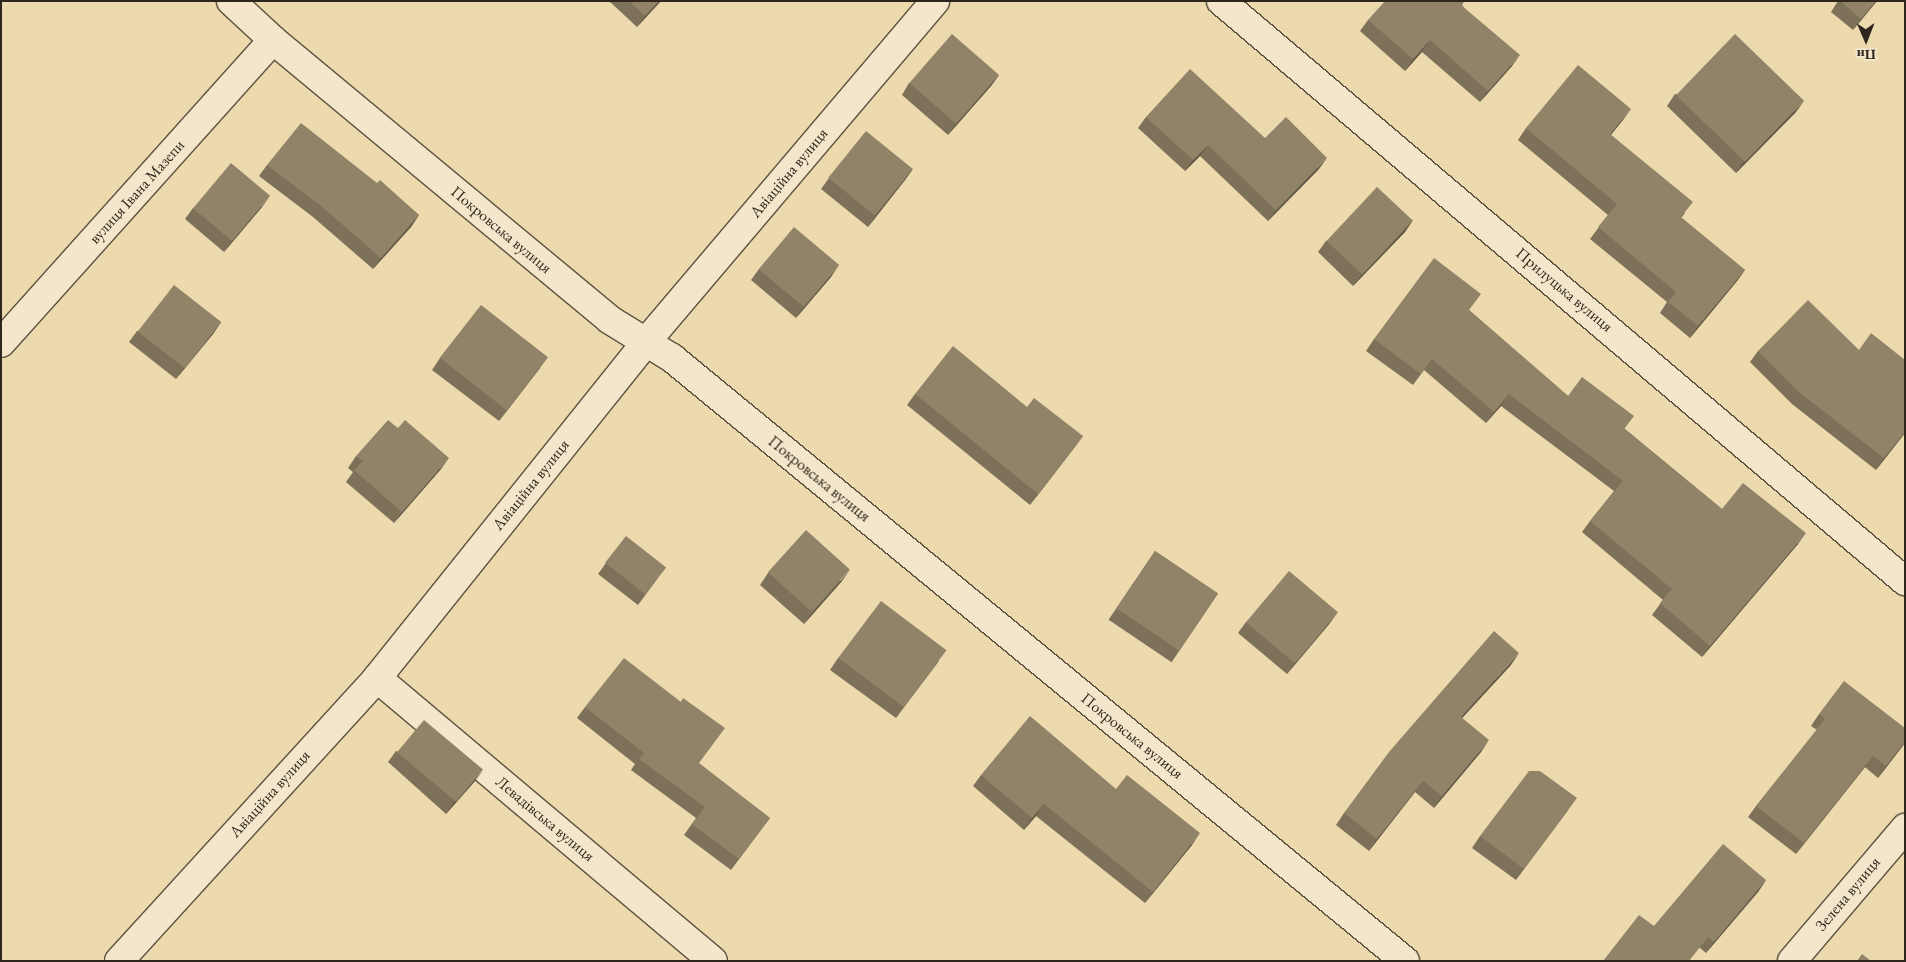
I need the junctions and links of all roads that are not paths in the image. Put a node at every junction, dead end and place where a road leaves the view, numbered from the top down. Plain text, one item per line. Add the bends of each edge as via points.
1 (231, 1) edge
2 (935, 1) edge
3 (1221, 1) edge
4 (273, 40) junction
5 (646, 342) junction
6 (1, 343) edge
7 (1905, 581) edge
8 (377, 678) junction
9 (1905, 828) edge
10 (119, 961) edge
11 (712, 961) edge
12 (1405, 961) edge
13 (1792, 961) edge

1 - 4 street, Покровська вулиця
2 - 5 street, Авіаційна вулиця
3 - 7 street, Прилуцька вулиця
4 - 5 street, Покровська вулиця via 610,320
4 - 6 street, вулиця Івана Мазепи
5 - 8 street, Авіаційна вулиця
5 - 12 street, Покровська вулиця via 672,358
8 - 10 street, Авіаційна вулиця
8 - 11 street, Левадівська вулиця
9 - 13 street, Зелена вулиця

